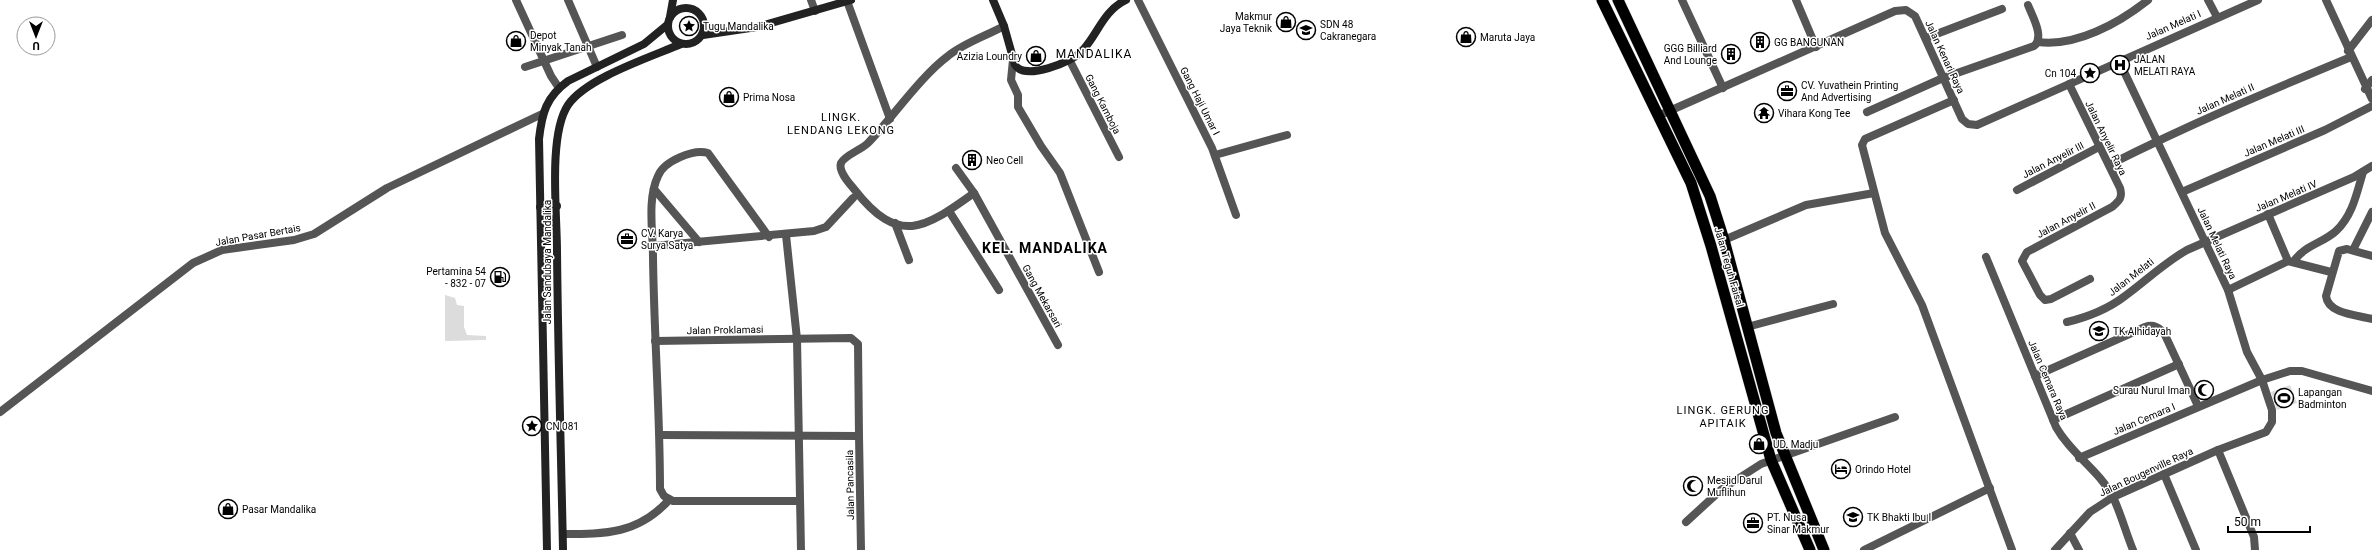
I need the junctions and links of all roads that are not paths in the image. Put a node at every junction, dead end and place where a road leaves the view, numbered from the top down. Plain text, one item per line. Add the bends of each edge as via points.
1 (516, 0) edge
2 (568, 0) edge
3 (672, 0) edge
4 (689, 0) edge
5 (811, 0) edge
6 (993, 0) edge
7 (1126, 0) edge
8 (1138, 0) edge
9 (1682, 0) edge
10 (1796, 0) edge
11 (2148, 0) edge
12 (2208, 0) edge
13 (2258, 0) edge
14 (2326, 0) edge
15 (849, 1) edge
16 (1619, 1) edge
17 (1604, 4) edge
18 (2028, 5) dead end
19 (691, 8) junction
20 (2002, 9) dead end
21 (815, 11) junction
22 (2217, 17) junction
23 (2372, 20) edge
24 (668, 22) junction
25 (1004, 26) junction
26 (622, 35) dead end
27 (703, 35) junction
28 (1926, 38) junction
29 (2038, 42) junction
30 (681, 44) junction
31 (1816, 47) junction
32 (588, 48) junction
33 (2350, 54) junction
34 (1645, 56) junction
35 (1013, 60) junction
36 (1070, 61) junction
37 (2118, 61) junction
38 (544, 62) junction
39 (1632, 62) junction
40 (525, 67) dead end
41 (597, 67) junction
42 (1943, 78) junction
43 (2372, 80) edge
44 (2069, 84) junction
45 (559, 88) junction
46 (1723, 88) junction
47 (2365, 89) junction
48 (2372, 99) edge
49 (1954, 100) junction
50 (2372, 106) edge
51 (1671, 110) junction
52 (1867, 112) dead end
53 (542, 114) junction
54 (1658, 116) junction
55 (890, 119) junction
56 (1287, 135) dead end
57 (2158, 140) junction
58 (2099, 147) junction
59 (1215, 155) junction
60 (1119, 157) dead end
61 (2109, 165) junction
62 (2372, 166) edge
63 (956, 168) dead end
64 (2364, 172) junction
65 (654, 189) junction
66 (2017, 190) dead end
67 (2182, 192) junction
68 (974, 193) junction
69 (1874, 193) junction
70 (853, 198) dead end
71 (2120, 201) joint
72 (557, 206) junction
73 (540, 207) junction
74 (949, 211) junction
75 (2372, 212) edge
76 (2268, 214) junction
77 (1236, 215) dead end
78 (895, 223) junction
79 (786, 235) junction
80 (769, 236) junction
81 (1724, 240) junction
82 (699, 242) junction
83 (2206, 242) junction
84 (653, 246) junction
85 (2353, 250) junction
86 (2372, 256) edge
87 (1986, 257) dead end
88 (909, 260) dead end
89 (2291, 262) junction
90 (1099, 272) dead end
91 (2331, 272) junction
92 (2090, 279) dead end
93 (999, 290) dead end
94 (2228, 290) junction
95 (1833, 304) dead end
96 (2372, 319) edge
97 (2066, 322) dead end
98 (1747, 327) junction
99 (797, 339) junction
100 (654, 341) junction
101 (1058, 345) dead end
102 (542, 351) junction
103 (558, 351) junction
104 (2179, 364) junction
105 (2035, 376) junction
106 (2262, 380) junction
107 (2372, 391) edge
108 (2198, 406) junction
109 (0, 412) edge
110 (1895, 417) dead end
111 (2053, 420) junction
112 (660, 435) junction
113 (2260, 435) joint
114 (799, 436) junction
115 (859, 436) junction
116 (2218, 450) junction
117 (1783, 454) junction
118 (2079, 458) junction
119 (1771, 460) junction
120 (2164, 474) junction
121 (1990, 488) junction
122 (2113, 497) junction
123 (669, 500) junction
124 (800, 501) junction
125 (1686, 522) dead end
126 (2070, 532) junction
127 (563, 534) junction
128 (547, 550) edge
129 (563, 550) edge
130 (801, 550) edge
131 (861, 550) edge
132 (1810, 550) edge
133 (1824, 550) edge
134 (1864, 550) edge
135 (2012, 550) edge
136 (2055, 550) edge
137 (2079, 550) edge
138 (2133, 550) edge
139 (2196, 550) edge
140 (2256, 550) edge

1 - 38 street
2 - 32 street
3 - 24 main road
4 - 19 main road
5 - 21 street
6 - 25 main road
7 - 36 main road via 1108,13 1083,50
8 - 59 street, Gang Haji Umar I
9 - 46 street
10 - 31 street
11 - 29 street via 2116,22 2086,35 2054,43
12 - 22 street
13 - 22 street, Jalan Melati I
14 - 33 street
15 - 21 main road
15 - 55 street
16 - 34 highway, Jalan Teguh Faisal
17 - 39 highway, Jalan Teguh Faisal
18 - 29 street via 2039,35
19 - 24 main road via 675,11
19 - 27 main road via 699,12 704,19
20 - 28 street
21 - 27 main road via 757,27
22 - 37 street, Jalan Melati I
23 - 33 street
24 - 30 main road via 669,34
24 - 41 main road via 644,44
25 - 35 main road
25 - 55 street via 948,56
26 - 32 street
27 - 30 main road via 697,42
28 - 31 street, Jalan Kenari Raya via 1915,16 1900,9
28 - 42 street, Jalan Kenari Raya
29 - 42 street
30 - 72 main road, Jalan Sandubaya Mandalika via 592,84 569,103 560,120 557,142
31 - 46 street, Jalan Kenari Raya
32 - 38 street
32 - 41 street
33 - 47 street
33 - 57 street, Jalan Melati II
34 - 39 highway
34 - 51 highway, Jalan Teguh Faisal
35 - 36 main road via 1019,70 1028,72
35 - 90 street via 1011,80 1018,95 1018,106 1060,173
36 - 60 street, Gang Kamboja
37 - 44 street, Jalan Kenari Raya
37 - 57 street, Jalan Melati Raya
38 - 40 street
38 - 45 street
39 - 54 highway, Jalan Teguh Faisal
41 - 45 main road
42 - 49 street, Jalan Kenari Raya
42 - 52 street
43 - 47 street
44 - 49 street, Jalan Kenari Raya via 1977,125 1970,125 1964,121
44 - 58 street, Jalan Anyelir Raya
45 - 53 main road
46 - 51 street, Jalan Kenari Raya
47 - 48 street
49 - 69 street via 1864,140 1864,153
50 - 67 street, Jalan Melati III via 2325,130
51 - 54 street, Jalan Kenari Raya
51 - 81 highway, Jalan Teguh Faisal via 1710,196
53 - 73 main road via 539,139
53 - 109 street, Jalan Pasar Bertais via 388,188 314,234 294,240 222,250 193,263
54 - 119 highway, Jalan Teguh Faisal via 1690,183 1703,219
55 - 78 street via 864,148 845,159 841,164 841,171 866,203 881,216
56 - 59 street
57 - 61 street, Jalan Melati II
57 - 67 street, Jalan Melati Raya
58 - 61 street, Jalan Anyelir Raya
58 - 66 street, Jalan Anyelir III
59 - 77 street, Gang Haji Umar I
61 - 71 street, Jalan Anyelir Raya via 2121,191
62 - 64 street, Jalan Melati IV
63 - 68 street, Gang Mekarsari
64 - 76 street, Jalan Melati IV
64 - 89 street via 2353,204 2342,224 2324,239 2302,251
65 - 80 street via 658,174 667,165 692,153 708,153
65 - 82 street
65 - 84 street
67 - 83 street, Jalan Melati Raya
68 - 74 street
68 - 101 street, Gang Mekarsari
69 - 81 street via 1806,205
69 - 121 street via 1885,233 1922,305
70 - 79 street via 826,227
71 - 92 street, Jalan Anyelir II via 2027,252 2023,257 2022,265 2045,300
72 - 73 main road
72 - 103 main road, Jalan Sandubaya Mandalika
73 - 102 main road
74 - 78 street via 925,225
74 - 93 street
75 - 85 street
76 - 83 street, Jalan Melati IV
76 - 89 street
78 - 88 street
79 - 80 street
79 - 99 street
80 - 82 street
81 - 98 highway, Jalan Teguh Faisal
82 - 84 street
83 - 94 street, Jalan Melati Raya
83 - 97 street, Jalan Melati via 2165,263 2114,303 2091,315
84 - 100 street
85 - 86 street
85 - 91 street via 2344,249 2338,252
87 - 105 street, Jalan Cemara Raya
89 - 91 street
89 - 94 street
91 - 96 street via 2326,296 2329,304 2336,310
94 - 106 street, Jalan Melati Raya via 2247,352
95 - 98 street
98 - 117 highway, Jalan Teguh Faisal
99 - 100 street, Jalan Proklamasi
99 - 114 street
99 - 115 street, Jalan Proklamasi via 847,337 857,342
100 - 112 street
102 - 103 main road
102 - 128 main road
103 - 127 main road, Jalan Sandubaya Mandalika
104 - 105 street via 2162,330 2149,326
104 - 108 street
104 - 111 street
105 - 111 street, Jalan Cemara Raya
106 - 107 street, Jalan Cemara I via 2290,371 2302,371
106 - 108 street, Jalan Cemara I
106 - 113 street, Jalan Melati Raya via 2273,418 2269,430
108 - 118 street, Jalan Cemara I
110 - 117 street via 1839,438
111 - 118 street, Jalan Cemara Raya
112 - 114 street, Jalan Pancasila
112 - 123 street via 660,489
113 - 116 street, Jalan Bougenville Raya
114 - 115 street, Jalan Pancasila
114 - 124 street
115 - 131 street, Jalan Pancasila
116 - 120 street, Jalan Bougenville Raya
116 - 140 street via 2254,537
117 - 119 street
117 - 133 highway, Jalan Teguh Faisal
118 - 122 street, Jalan Cemara Raya
119 - 125 street via 1722,489
119 - 132 highway, Jalan Teguh Faisal
120 - 122 street, Jalan Bougenville Raya
120 - 139 street
121 - 134 street
121 - 135 street
122 - 126 street, Jalan Bougenville Raya via 2090,512
122 - 138 street, Jalan Cemara Raya
123 - 124 street
123 - 127 street via 659,511 639,524 619,532
124 - 130 street
126 - 136 street, Jalan Bougenville Raya
126 - 137 street
127 - 129 main road, Jalan Sandubaya Mandalika

